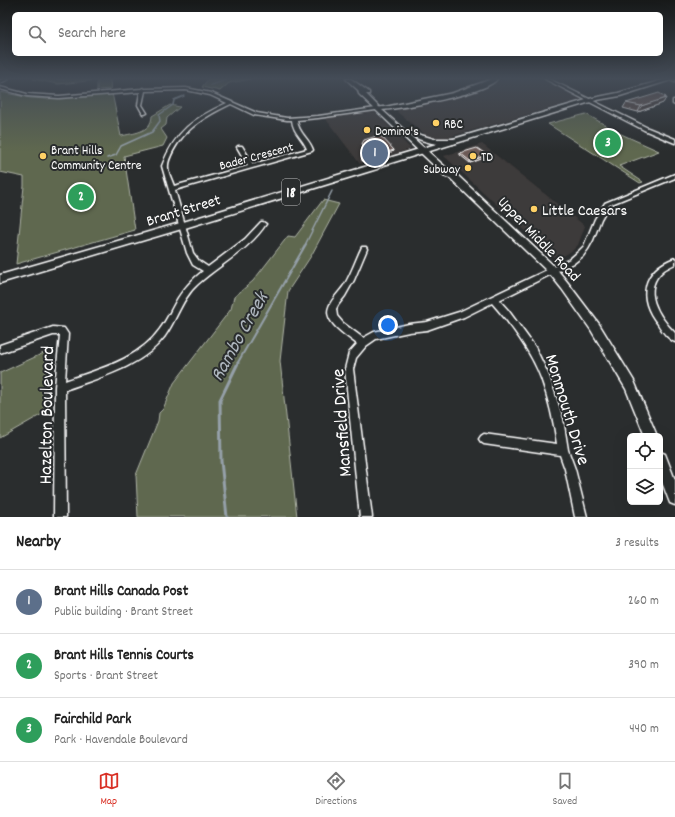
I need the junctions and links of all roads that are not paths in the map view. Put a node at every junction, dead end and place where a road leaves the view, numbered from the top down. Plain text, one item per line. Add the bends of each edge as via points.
1 (140, 103) edge
2 (230, 103) joint
3 (375, 103) edge
4 (412, 103) edge
5 (590, 103) edge
6 (590, 103) edge
7 (596, 103) edge
8 (381, 108) junction
9 (145, 113) dead end
10 (294, 118) junction
11 (414, 134) junction
12 (456, 141) junction
13 (675, 141) edge
14 (240, 147) dead end
15 (428, 152) junction
16 (252, 167) junction
17 (675, 176) edge
18 (171, 189) junction
19 (263, 224) dead end
20 (182, 226) junction
21 (364, 249) dead end
22 (675, 261) edge
23 (553, 271) junction
24 (209, 272) junction
25 (0, 279) edge
26 (494, 300) junction
27 (675, 338) edge
28 (363, 342) junction
29 (0, 349) edge
30 (60, 387) junction
31 (650, 433) edge
32 (484, 439) dead end
33 (563, 450) junction
34 (663, 466) edge
35 (675, 498) edge
36 (60, 517) edge
37 (366, 517) edge
38 (581, 517) edge

1 - 9 street
2 - 10 street via 256,114
2 - 18 street via 193,123 168,152 165,166
3 - 8 street, Upper Middle Road
4 - 8 street
5 - 12 main road, Brant Street / 18
6 - 15 main road, Brant Street / 18
7 - 13 street
8 - 10 street
8 - 11 street, Upper Middle Road
8 - 15 street, Upper Middle Road
10 - 16 street, Bader Crescent via 295,128 309,144 310,150
11 - 12 street via 434,142
11 - 15 street, Upper Middle Road
12 - 15 main road, Brant Street / 18
14 - 16 street
15 - 20 main road, Brant Street / 18 via 382,168 374,167
15 - 23 street, Upper Middle Road via 449,175
16 - 18 street, Bader Crescent
17 - 23 street via 607,204 601,211 587,247 581,255
18 - 20 street
19 - 24 street via 255,235
20 - 24 street via 192,258
20 - 25 main road, Brant Street / 18
21 - 28 street via 351,281 332,311 343,328
22 - 27 street via 664,264 656,271 650,279 647,293 650,305 659,320
23 - 26 street
23 - 31 street, Upper Middle Road via 595,326 614,356 630,385
24 - 30 street via 194,283 164,332 145,351 116,366
26 - 28 street via 450,319 374,336
26 - 33 street, Monmouth Drive via 516,326 545,376 558,419
28 - 37 street, Mansfield Drive via 352,356 349,369
29 - 30 street, Hazelton Boulevard via 53,331 61,331 64,334
30 - 36 street, Hazelton Boulevard
32 - 33 street
33 - 38 street, Monmouth Drive
34 - 35 street

